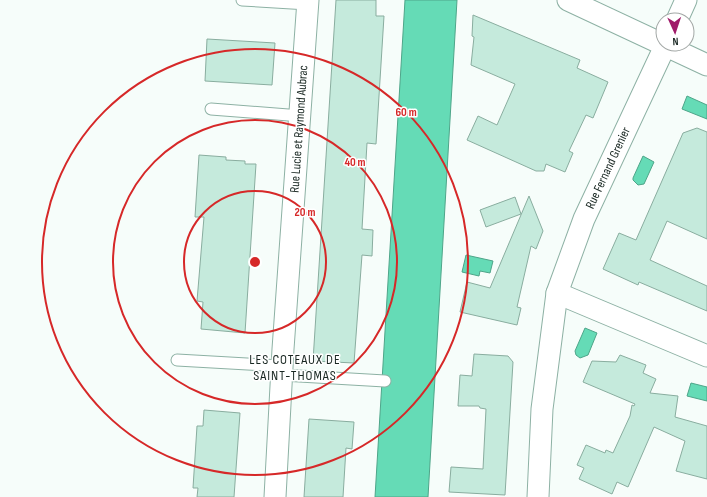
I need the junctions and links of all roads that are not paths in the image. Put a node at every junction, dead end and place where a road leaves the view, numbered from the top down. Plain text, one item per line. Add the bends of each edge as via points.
1 (242, 0) edge
2 (568, 0) edge
3 (686, 0) edge
4 (308, 2) edge
5 (681, 12) edge
6 (655, 40) edge
7 (662, 52) edge
8 (680, 52) edge
9 (707, 65) edge
10 (211, 109) dead end
11 (300, 116) junction
12 (557, 293) junction
13 (707, 356) edge
14 (177, 360) dead end
15 (282, 370) junction
16 (385, 381) dead end
17 (275, 497) edge
18 (538, 497) edge

1 - 4 lane
2 - 6 street
3 - 5 street
4 - 11 street, Rue Lucie et Raymond Aubrac
7 - 12 street, Rue Fernand Grenier via 584,219
8 - 9 street
10 - 11 lane
11 - 15 street, Rue Lucie et Raymond Aubrac
12 - 13 street
12 - 18 street, Rue Fernand Grenier via 542,410
14 - 15 lane
15 - 16 lane
15 - 17 street, Rue Lucie et Raymond Aubrac

